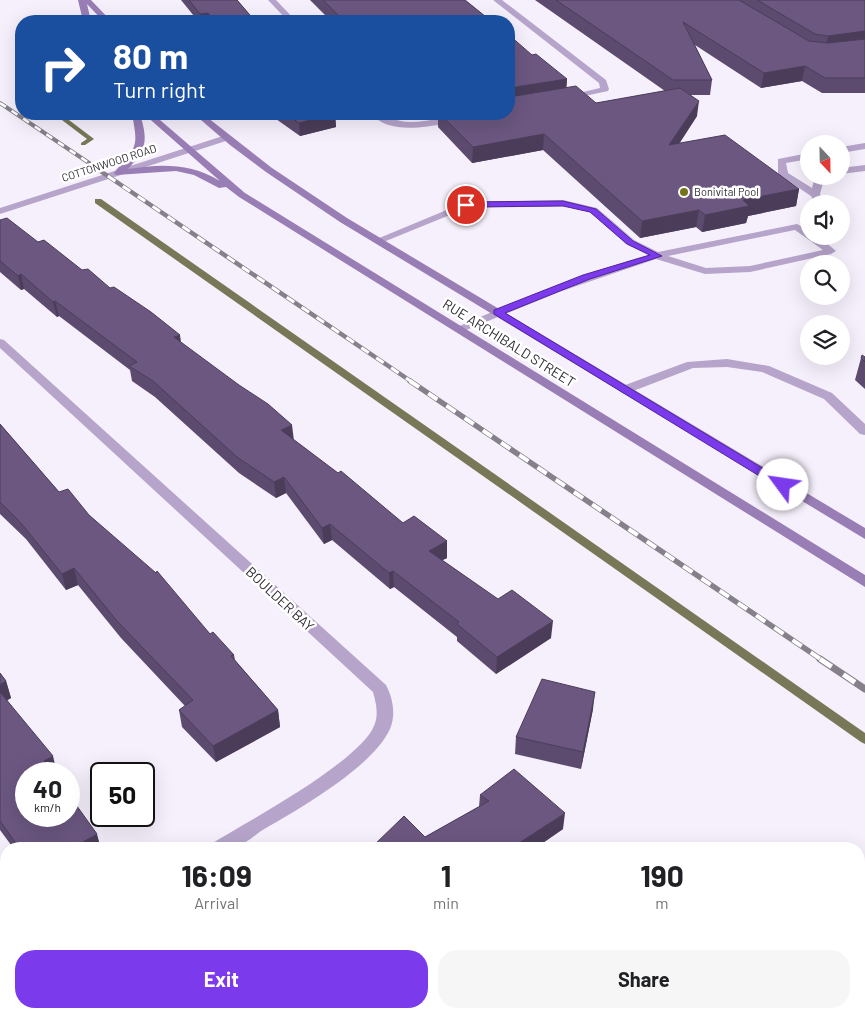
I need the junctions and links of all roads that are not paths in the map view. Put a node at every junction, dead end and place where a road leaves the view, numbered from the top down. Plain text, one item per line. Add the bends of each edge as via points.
1 (82, 0) edge
2 (87, 0) edge
3 (272, 0) edge
4 (497, 0) edge
5 (86, 15) edge
6 (101, 15) edge
7 (286, 15) edge
8 (563, 99) edge
9 (138, 120) edge
10 (154, 120) edge
11 (205, 120) edge
12 (384, 120) edge
13 (442, 120) edge
14 (226, 138) junction
15 (865, 146) edge
16 (850, 148) edge
17 (187, 150) junction
18 (800, 158) edge
19 (865, 168) edge
20 (850, 170) edge
21 (119, 173) junction
22 (800, 185) edge
23 (800, 185) edge
24 (817, 185) edge
25 (814, 194) joint
26 (242, 195) junction
27 (0, 211) edge
28 (800, 227) edge
29 (797, 228) junction
30 (800, 230) edge
31 (376, 241) junction
32 (823, 245) edge
33 (658, 256) junction
34 (498, 312) junction
35 (459, 330) junction
36 (0, 342) edge
37 (624, 390) junction
38 (865, 431) edge
39 (865, 534) edge
40 (865, 582) edge
41 (228, 842) edge

1 - 5 main road
2 - 6 main road
3 - 7 street
4 - 8 street via 603,82 605,89
9 - 21 main road via 142,143 139,152
10 - 17 main road, RUE ARCHIBALD STREET
11 - 14 main road, RUE ARCHIBALD STREET
12 - 13 street via 392,124 413,125
14 - 17 street, COTTONWOOD ROAD
14 - 31 main road, RUE ARCHIBALD STREET via 287,185
15 - 16 street
17 - 21 street, COTTONWOOD ROAD
17 - 26 main road, RUE ARCHIBALD STREET
18 - 23 street via 781,161 783,174
19 - 20 street
21 - 26 main road via 181,169 195,172
21 - 27 street, COTTONWOOD ROAD
22 - 25 street
24 - 25 street
26 - 35 main road, RUE ARCHIBALD STREET
28 - 29 street
29 - 30 street
29 - 33 street
31 - 33 street via 466,205 563,204 593,210 630,242
31 - 34 main road, RUE ARCHIBALD STREET
32 - 33 street via 831,251 750,269 705,271
33 - 34 street via 587,277
34 - 35 street
34 - 37 main road, RUE ARCHIBALD STREET
35 - 40 main road, RUE ARCHIBALD STREET
36 - 41 street, BOULDER BAY via 380,689 386,708 382,728 372,744 329,778
37 - 38 street via 691,365 727,363 765,369 828,396
37 - 39 main road, RUE ARCHIBALD STREET

